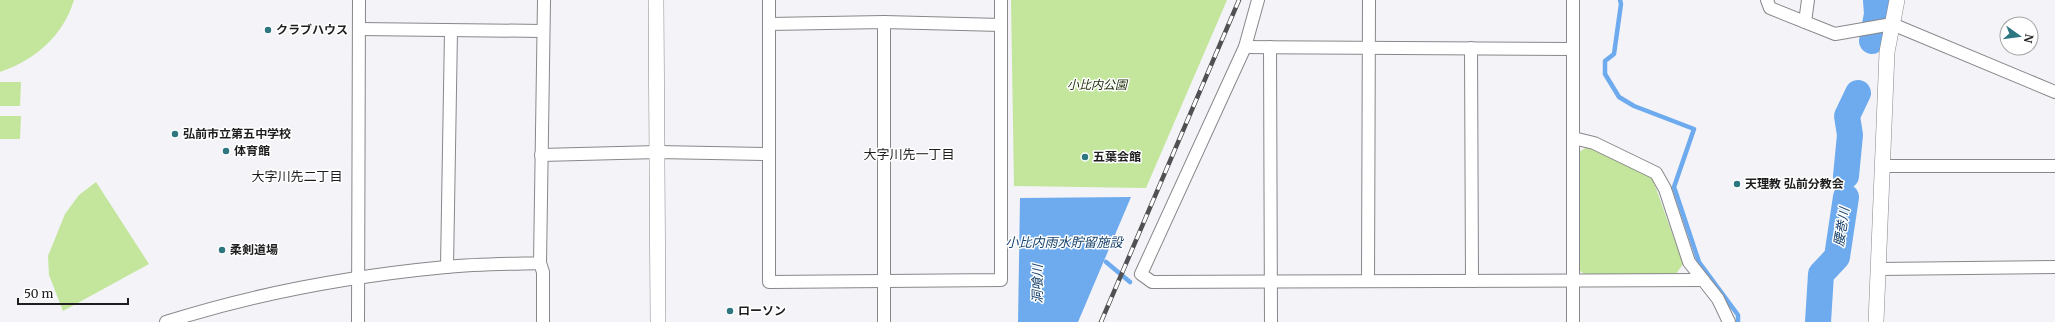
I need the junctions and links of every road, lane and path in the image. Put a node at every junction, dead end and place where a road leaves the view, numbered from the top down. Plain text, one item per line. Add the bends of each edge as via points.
1 (359, 0) edge
2 (544, 0) edge
3 (656, 0) edge
4 (769, 0) edge
5 (1001, 0) edge
6 (1258, 0) edge
7 (1369, 0) edge
8 (1573, 0) edge
9 (1767, 0) edge
10 (1808, 0) edge
11 (1897, 0) edge
12 (884, 22) junction
13 (1805, 22) junction
14 (769, 24) junction
15 (1001, 25) junction
16 (1880, 25) junction
17 (359, 29) junction
18 (451, 31) junction
19 (543, 31) junction
20 (1246, 46) junction
21 (1270, 47) junction
22 (1368, 47) junction
23 (1471, 48) junction
24 (1573, 49) junction
25 (2055, 92) edge
26 (1573, 138) junction
27 (658, 152) junction
28 (768, 154) junction
29 (541, 155) junction
30 (1882, 166) junction
31 (2055, 166) edge
32 (540, 263) junction
33 (447, 267) junction
34 (2055, 267) edge
35 (1878, 269) junction
36 (359, 278) junction
37 (1573, 280) junction
38 (1703, 280) junction
39 (884, 281) junction
40 (1368, 281) junction
41 (1472, 281) junction
42 (1271, 282) junction
43 (166, 322) edge
44 (358, 322) edge
45 (543, 322) edge
46 (658, 322) edge
47 (884, 322) edge
48 (1271, 322) edge
49 (1573, 322) edge
50 (1729, 322) edge
51 (1876, 322) edge

1 - 17 street
2 - 19 street
3 - 27 street
4 - 14 street
5 - 15 street
6 - 20 street
7 - 22 street
8 - 24 street
9 - 13 street via 1770,8
10 - 13 street
11 - 16 street
12 - 14 street
12 - 15 street
12 - 39 street
13 - 16 street via 1835,34
14 - 28 street
15 - 39 street via 1001,280
16 - 25 street
16 - 30 street via 1887,52
17 - 18 street
17 - 36 street
18 - 19 street
18 - 33 street
19 - 29 street
20 - 21 street
20 - 42 street via 1141,274 1152,282
21 - 22 street
21 - 42 street
22 - 23 street
22 - 40 street
23 - 24 street
23 - 41 street
24 - 26 street
26 - 37 street
26 - 38 street via 1594,142 1656,173 1665,189 1689,262
27 - 28 street
27 - 29 street
27 - 46 street
28 - 39 street via 769,282
29 - 32 street
30 - 31 street
30 - 35 street
32 - 33 street
32 - 45 street via 543,272
33 - 36 street
34 - 35 street
35 - 51 street
36 - 43 street via 260,296
36 - 44 street
37 - 38 street
37 - 41 street
37 - 49 street
38 - 50 street via 1718,299
39 - 47 street
40 - 41 street
40 - 42 street
42 - 48 street

